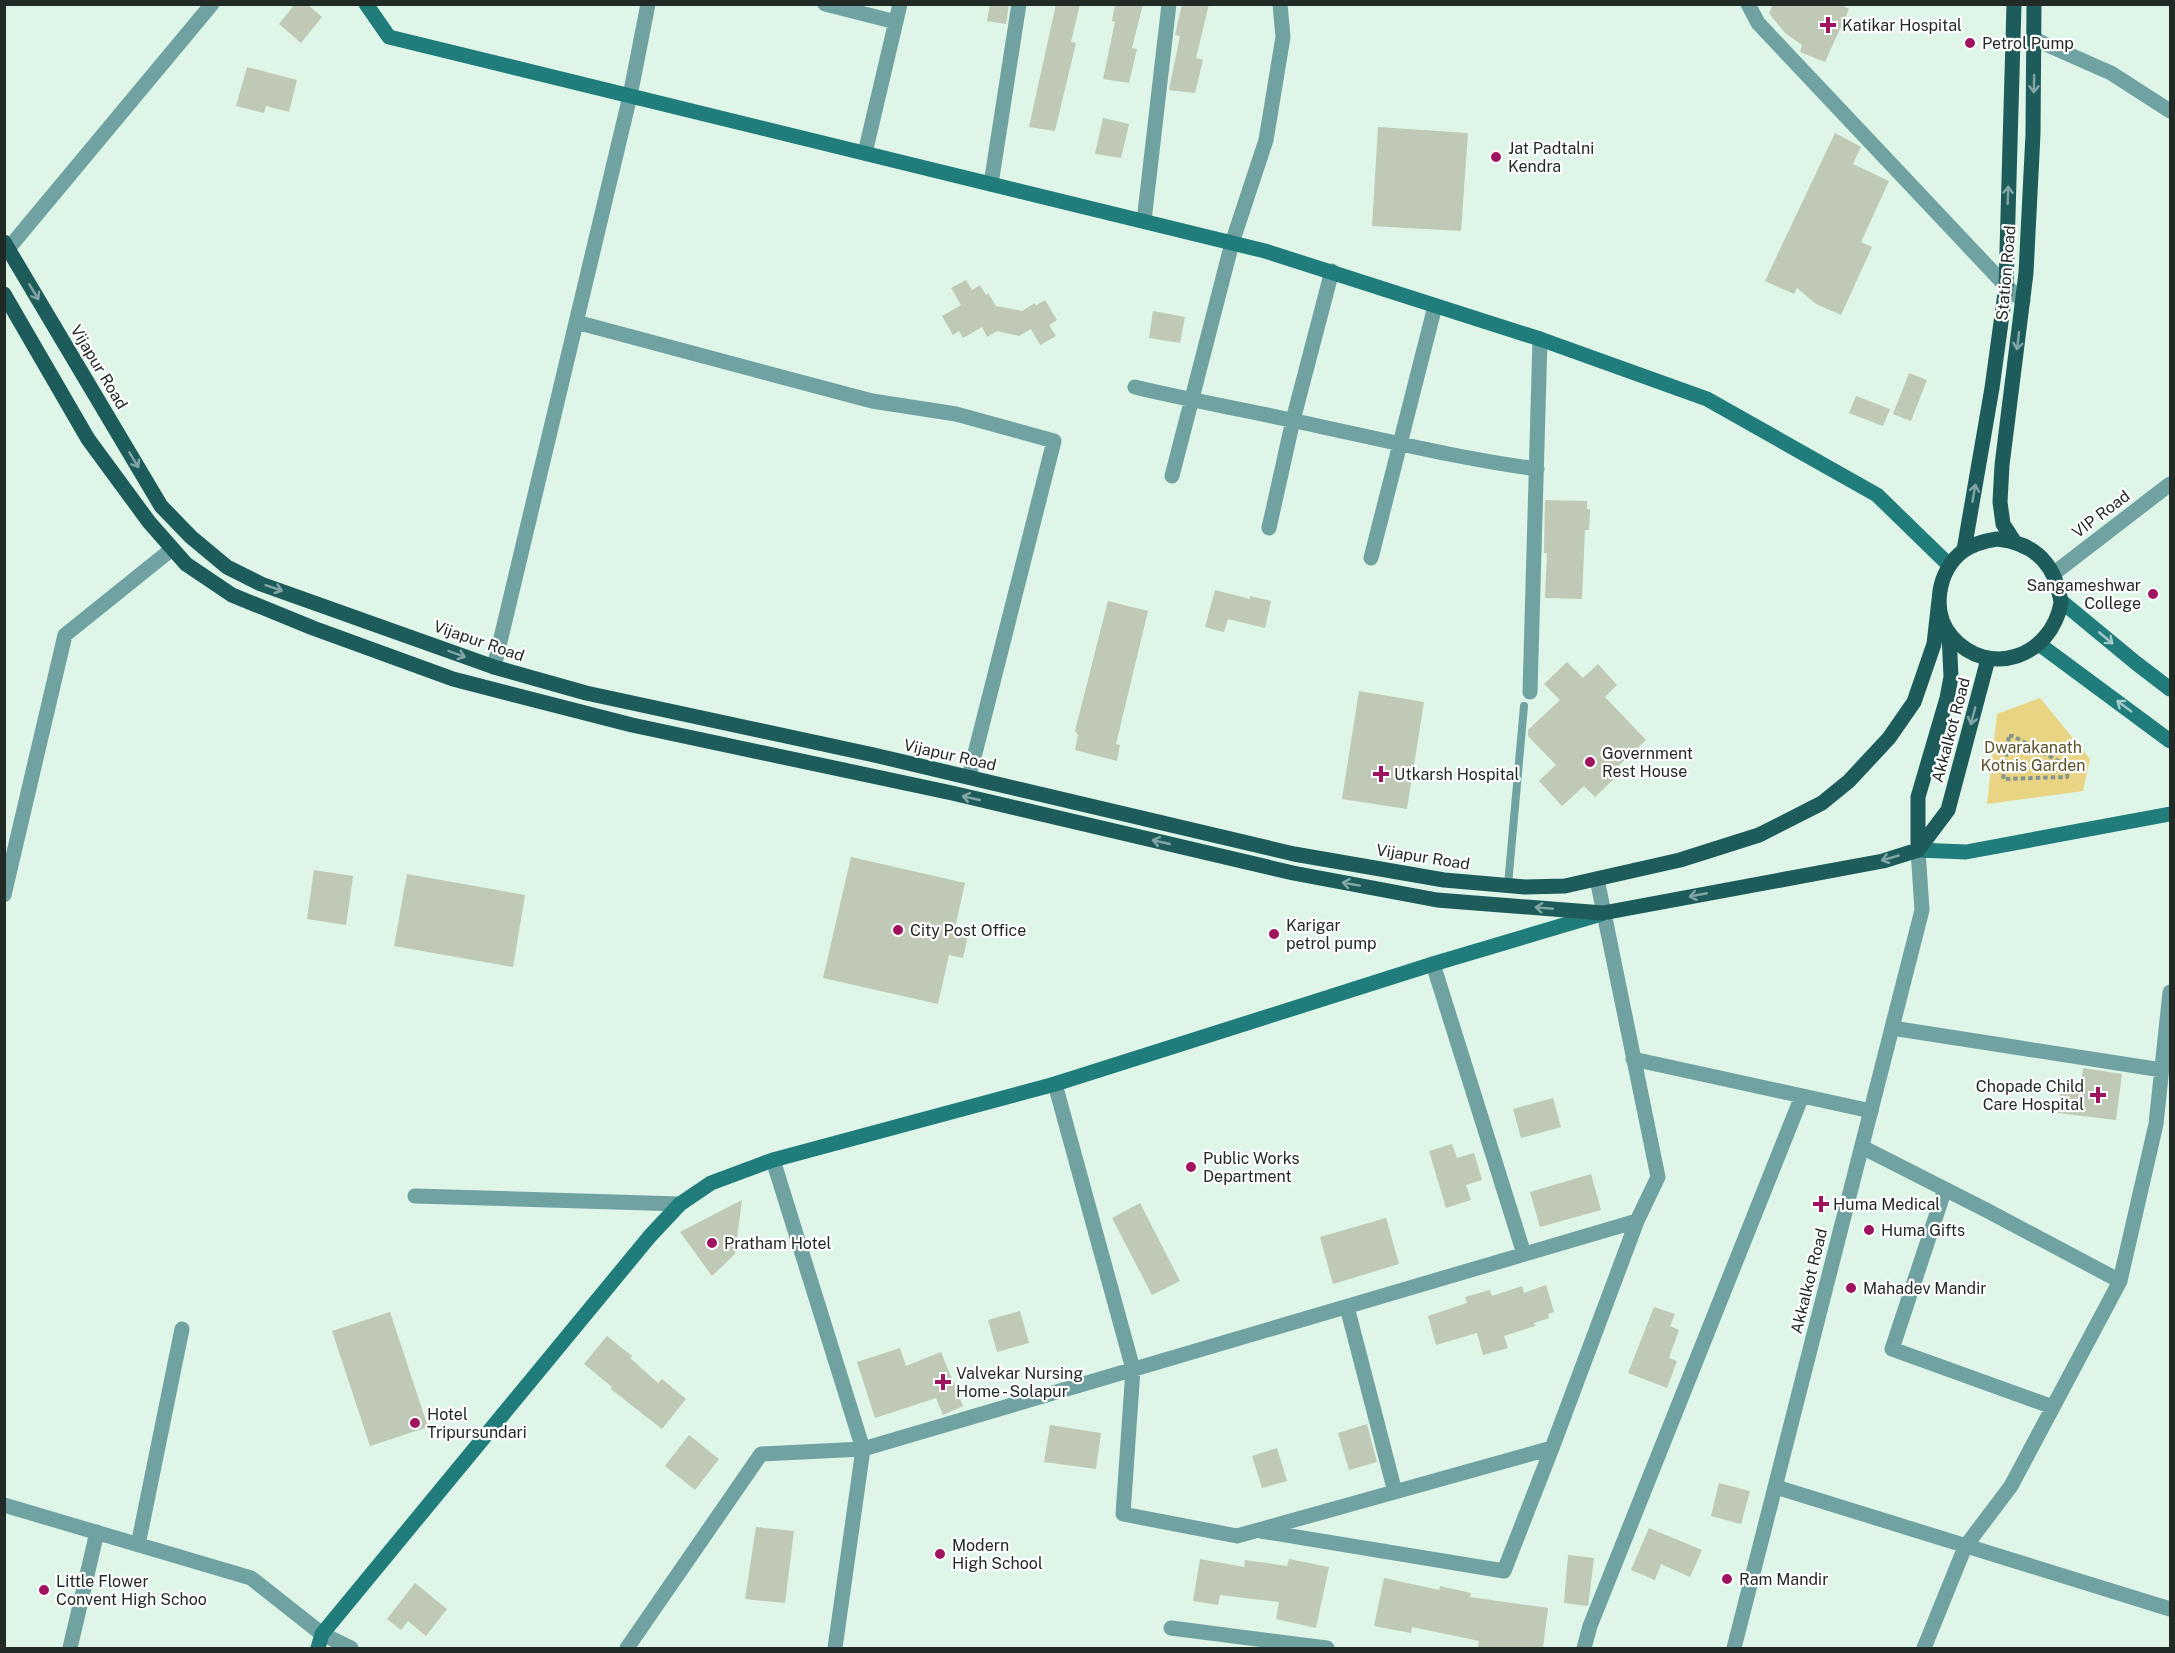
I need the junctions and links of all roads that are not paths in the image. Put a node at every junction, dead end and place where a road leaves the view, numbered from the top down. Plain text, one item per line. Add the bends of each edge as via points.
1 (212, 4) edge
2 (366, 4) edge
3 (648, 4) edge
4 (825, 4) edge
5 (900, 4) edge
6 (1019, 4) edge
7 (1169, 4) edge
8 (1280, 4) edge
9 (1748, 4) edge
10 (2014, 4) edge
11 (2034, 4) edge
12 (896, 22) junction
13 (2034, 39) junction
14 (630, 96) junction
15 (2170, 111) edge
16 (865, 153) junction
17 (991, 184) junction
18 (1144, 222) junction
19 (1232, 243) junction
20 (6, 249) edge
21 (1332, 272) junction
22 (2006, 286) junction
23 (4, 294) edge
24 (2023, 301) junction
25 (1435, 306) junction
26 (576, 322) junction
27 (1540, 339) junction
28 (1135, 387) dead end
29 (1192, 401) junction
30 (1293, 420) junction
31 (1399, 444) junction
32 (1536, 469) junction
33 (1172, 476) dead end
34 (2170, 484) edge
35 (1269, 528) dead end
36 (2014, 541) junction
37 (172, 549) junction
38 (1964, 550) junction
39 (1371, 558) dead end
40 (1949, 566) junction
41 (2053, 574) junction
42 (1939, 600) junction
43 (2061, 601) junction
44 (1949, 634) junction
45 (2040, 644) junction
46 (1988, 659) junction
47 (494, 667) junction
48 (2170, 689) edge
49 (1527, 699) joint
50 (2170, 741) edge
51 (969, 777) junction
52 (2170, 814) edge
53 (1918, 850) junction
54 (1597, 879) junction
55 (1508, 885) junction
56 (4, 896) edge
57 (1603, 913) junction
58 (1433, 964) junction
59 (2170, 992) edge
60 (1892, 1028) junction
61 (1633, 1059) junction
62 (2162, 1070) junction
63 (1055, 1084) junction
64 (1802, 1096) junction
65 (1871, 1111) junction
66 (1862, 1148) junction
67 (773, 1160) junction
68 (1945, 1189) junction
69 (415, 1196) dead end
70 (680, 1204) junction
71 (1637, 1221) junction
72 (1524, 1254) junction
73 (2120, 1281) junction
74 (1347, 1307) junction
75 (182, 1329) dead end
76 (1133, 1369) junction
77 (2054, 1407) junction
78 (1552, 1448) junction
79 (863, 1449) junction
80 (1776, 1487) junction
81 (1395, 1492) junction
82 (4, 1505) edge
83 (1256, 1530) junction
84 (97, 1532) junction
85 (138, 1545) junction
86 (1965, 1547) junction
87 (2170, 1609) edge
88 (1171, 1628) dead end
89 (320, 1641) edge
90 (69, 1648) edge
91 (351, 1648) edge
92 (627, 1648) edge
93 (835, 1648) edge
94 (1327, 1648) edge
95 (1584, 1648) edge
96 (1734, 1648) edge
97 (1924, 1648) edge

1 - 20 street
2 - 14 main road via 389,37
3 - 14 street
4 - 12 street
5 - 12 street
6 - 17 street
7 - 18 street
8 - 19 street via 1283,37 1266,140
9 - 22 street via 1758,23
22 -> 10 main road
11 - 13 main road, Station Road
12 - 16 street
13 - 15 street via 2111,73
13 -> 24 main road, Station Road
14 - 16 main road
14 - 26 street
16 - 17 main road
17 - 18 main road
18 - 19 main road
19 - 21 main road
19 - 29 street
20 -> 47 main road, Vijapur Road via 160,506 191,537 227,567 261,584
21 - 25 main road
21 - 30 street
22 - 24 street
38 -> 22 main road
23 - 37 main road via 88,439
24 -> 36 main road, Station Road via 2000,502 2004,524
25 - 27 main road
25 - 31 street
26 - 47 street
26 - 51 street via 872,401 956,414 1054,441
27 - 32 street
27 - 40 main road via 1707,399 1877,495
28 - 29 street
29 - 30 street
29 - 33 street
30 - 31 street
30 - 35 street
31 - 32 street
31 - 39 street
32 - 49 street
34 - 41 street, VIP Road
36 - 38 main road via 1980,542
36 - 41 main road via 2044,559
37 - 56 street via 65,635
57 -> 37 main road via 1437,900 1293,873 524,699 453,679 232,595 186,564
38 - 40 main road
40 - 42 main road
41 - 43 main road
42 - 44 main road
42 - 54 main road, Vijapur Road via 1934,644 1914,702 1889,738 1849,781 1822,803 1758,835 1680,860
43 - 45 main road via 2051,630
43 -> 48 main road
44 - 46 main road via 1961,647
44 - 53 main road via 1951,676 1918,797
45 - 46 main road via 2007,660
50 -> 45 main road
46 -> 53 main road, Akkalkot Road via 1948,810
47 - 51 main road, Vijapur Road via 586,693
49 - 55 lane
51 - 55 main road, Vijapur Road via 1294,854 1444,880
52 - 53 main road via 1966,852
53 -> 57 main road via 1883,861
53 - 60 street, Akkalkot Road via 1922,910
54 - 55 main road, Vijapur Road via 1565,886
54 - 57 street
57 - 58 main road
57 - 61 street
58 - 63 main road
58 - 72 street
59 - 62 street
60 - 62 street
60 - 65 street, Akkalkot Road
61 - 64 street
61 - 71 street via 1658,1177
62 - 73 street via 2156,1124
63 - 67 main road
63 - 76 street
64 - 65 street
64 - 95 street
65 - 66 street, Akkalkot Road
66 - 68 street
66 - 80 street, Akkalkot Road
67 - 70 main road via 711,1183
67 - 79 street
68 - 73 street
68 - 77 street via 1892,1349
69 - 70 street
70 - 89 main road
71 - 72 street
71 - 78 street
72 - 74 street
73 - 77 street
74 - 76 street
74 - 81 street
75 - 85 street
76 - 79 street
76 - 83 street via 1123,1514 1237,1536
77 - 86 street via 2011,1486
78 - 81 street
78 - 83 street via 1504,1571
79 - 92 street via 761,1454
79 - 93 street
80 - 86 street
80 - 96 street, Akkalkot Road
81 - 83 street
82 - 84 street
84 - 85 street
84 - 90 street
85 - 89 street via 251,1578
86 - 87 street
86 - 97 street
88 - 94 street
89 - 91 street

